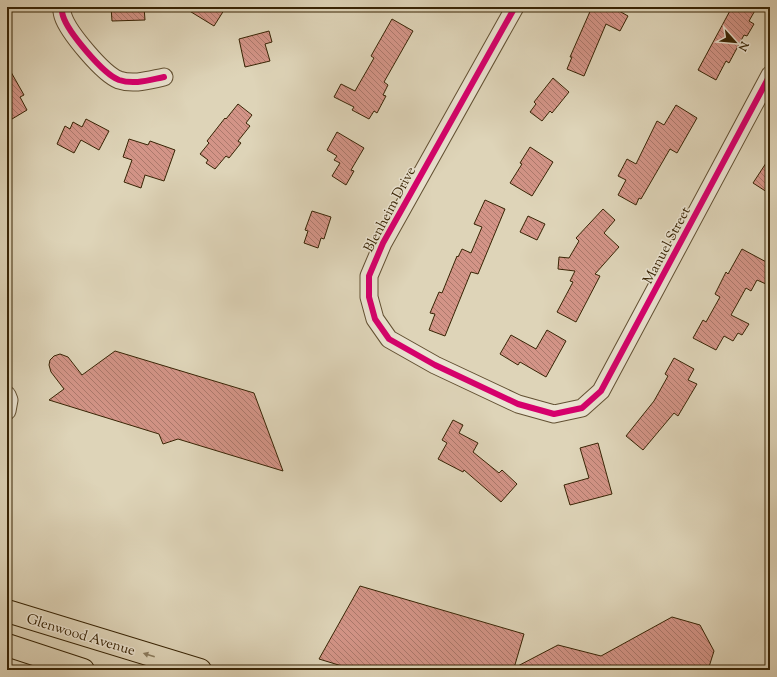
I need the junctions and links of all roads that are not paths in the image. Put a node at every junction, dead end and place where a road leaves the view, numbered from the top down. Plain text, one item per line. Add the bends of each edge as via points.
1 (61, 7) edge
2 (515, 7) edge
3 (770, 75) edge
4 (164, 76) dead end
5 (765, 98) edge
6 (7, 395) edge
7 (7, 411) edge
8 (568, 411) joint
9 (7, 611) edge
10 (7, 646) edge
11 (83, 670) edge
12 (200, 670) edge

1 - 4 street via 63,16 81,45 97,64 118,80 139,83
2 - 8 street, Blenheim Drive via 383,243 369,276 369,297 375,319 389,339 435,365 518,404 554,414
3 - 5 street, Manuel Street
5 - 8 street, Manuel Street via 601,391 582,408
6 - 7 street
12 -> 9 main road, Glenwood Avenue
10 - 11 main road

